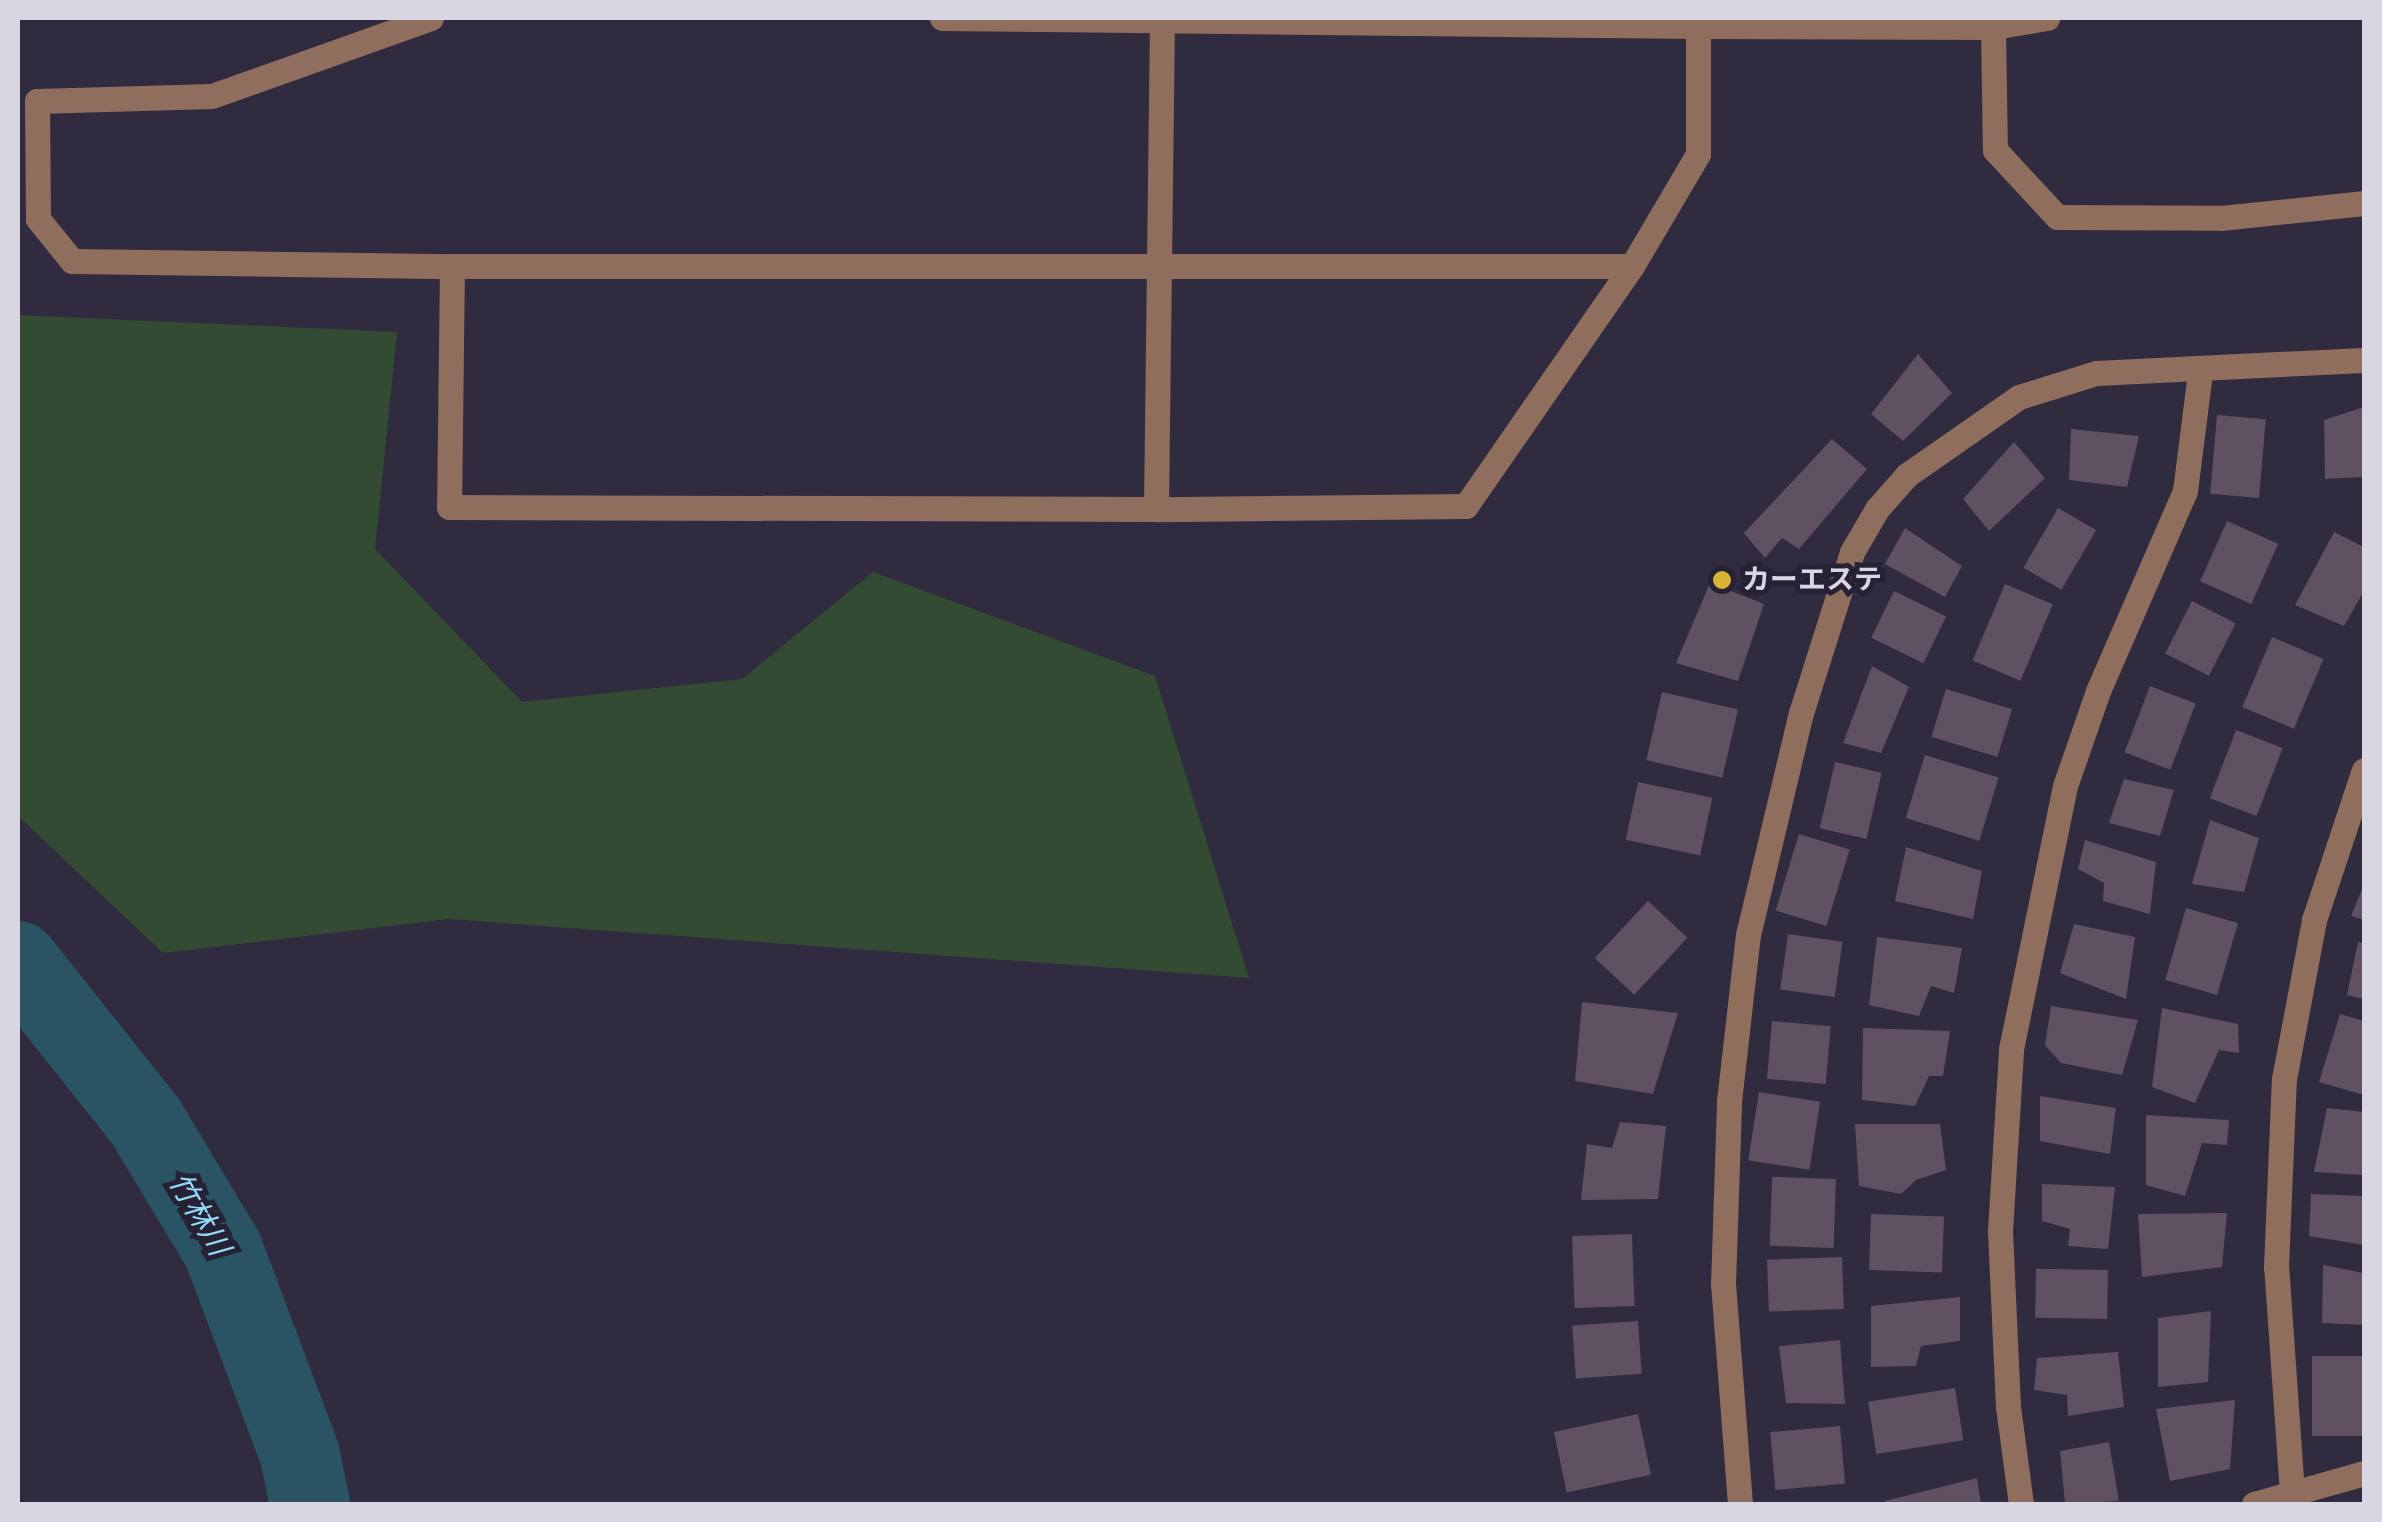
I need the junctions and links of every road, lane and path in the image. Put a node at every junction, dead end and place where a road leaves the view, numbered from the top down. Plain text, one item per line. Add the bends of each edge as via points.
1 (431, 18) edge
2 (942, 18) edge
3 (1162, 18) edge
4 (2048, 18) edge
5 (1698, 26) junction
6 (1993, 27) junction
7 (2364, 204) edge
8 (1156, 262) junction
9 (452, 266) junction
10 (1632, 266) junction
11 (2364, 360) edge
12 (2200, 372) junction
13 (1156, 508) junction
14 (2364, 770) edge
15 (2364, 1473) edge
16 (2292, 1494) junction
17 (1740, 1504) edge
18 (2021, 1504) edge
19 (2254, 1504) edge

1 - 9 street via 212,96 37,100 38,219 72,261
2 - 3 street
3 - 5 street
3 - 8 street
4 - 6 street
5 - 6 street
5 - 10 street via 1698,154
6 - 7 street via 1995,150 2057,217 2221,218
8 - 9 street
8 - 10 street
8 - 13 street
9 - 13 street via 449,507
10 - 13 street via 1466,506
11 - 12 street
12 - 17 street via 2096,373 2020,396 1907,475 1876,509 1852,552 1801,714 1748,935 1729,1101 1724,1285
12 - 18 street via 2185,491 2065,786 2011,1048 2000,1231 2008,1407
14 - 16 street via 2314,920 2284,1080 2276,1267
15 - 16 street
16 - 19 street

